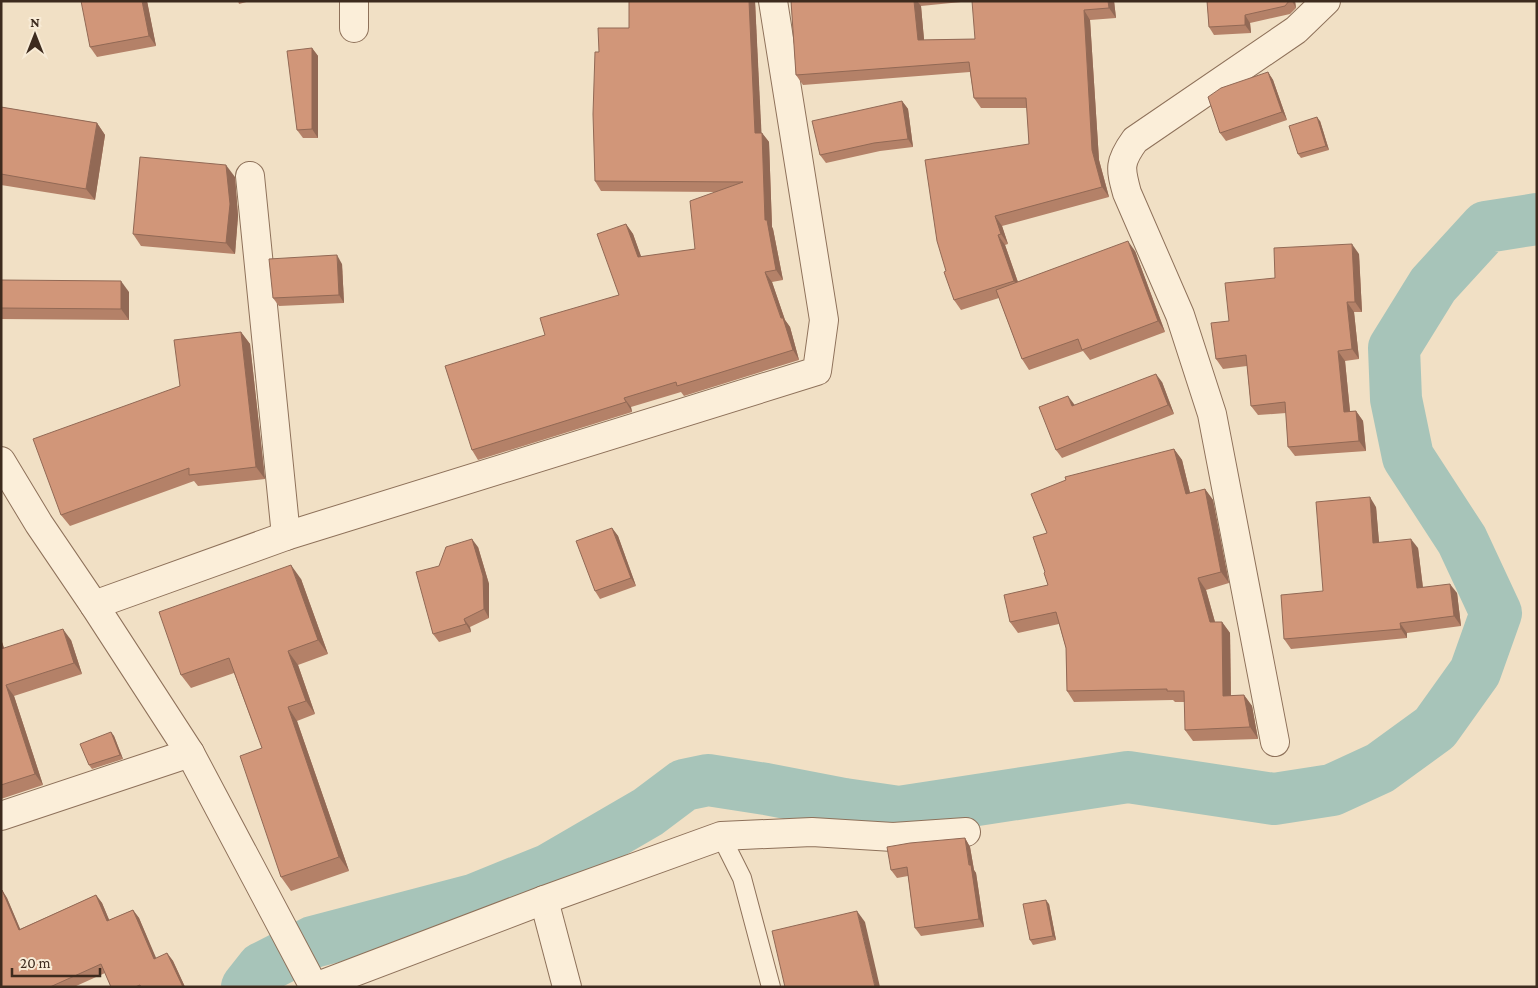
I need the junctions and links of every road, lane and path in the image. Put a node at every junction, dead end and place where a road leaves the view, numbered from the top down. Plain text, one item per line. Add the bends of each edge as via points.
1 (354, 1) edge
2 (773, 1) edge
3 (1326, 1) edge
4 (354, 28) dead end
5 (250, 176) dead end
6 (1, 462) edge
7 (286, 536) junction
8 (94, 605) junction
9 (1275, 742) dead end
10 (190, 753) junction
11 (1, 816) edge
12 (966, 832) dead end
13 (721, 836) junction
14 (544, 900) junction
15 (311, 981) edge
16 (567, 987) edge
17 (771, 987) edge

1 - 4 street
2 - 7 street via 824,320 817,371
3 - 9 street via 1296,30 1135,140 1124,155 1122,174 1127,193 1180,315 1212,414
5 - 7 street
6 - 8 street
7 - 8 street
8 - 10 street
10 - 11 street
10 - 15 street
12 - 13 street via 893,836 812,832
13 - 14 street
13 - 17 lane via 742,878
14 - 15 street
14 - 16 street

